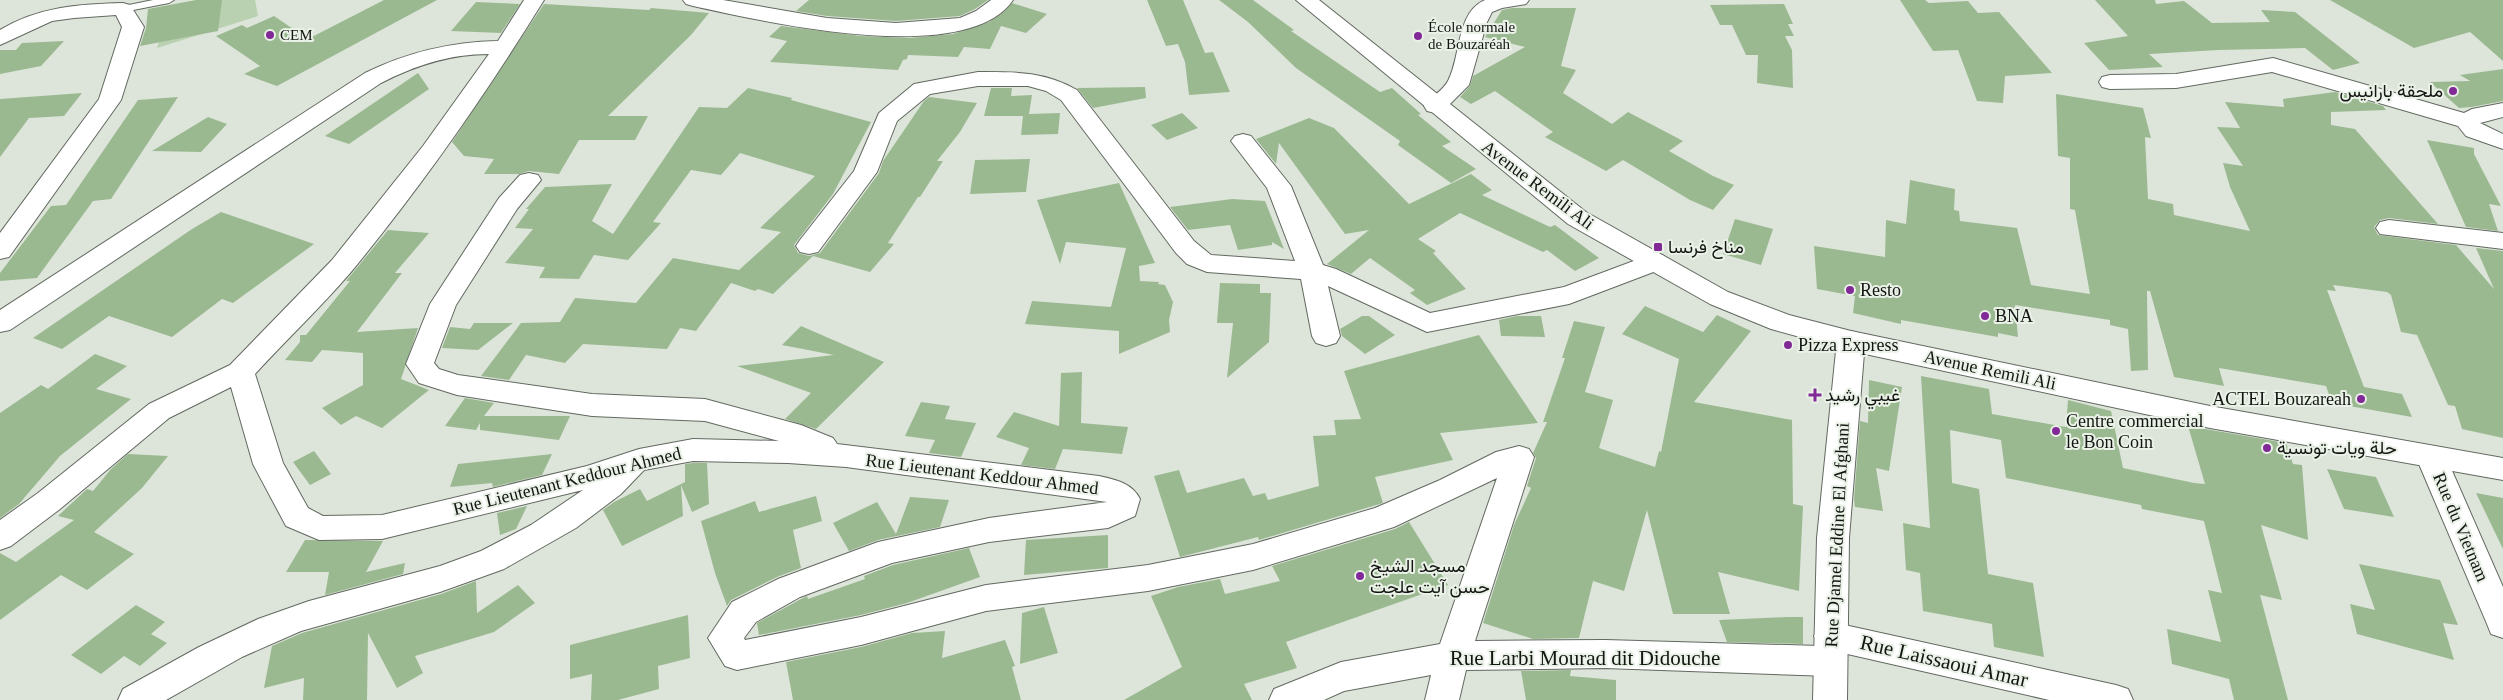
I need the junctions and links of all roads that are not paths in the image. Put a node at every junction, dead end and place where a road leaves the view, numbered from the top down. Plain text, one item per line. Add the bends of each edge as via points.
1 (169, 0) edge
2 (534, 0) edge
3 (693, 0) edge
4 (1003, 0) edge
5 (1306, 0) edge
6 (1518, 0) edge
7 (66, 5) edge
8 (123, 9) junction
9 (2, 37) edge
10 (502, 47) junction
11 (2110, 82) dead end
12 (1435, 106) junction
13 (2503, 110) edge
14 (2466, 121) junction
15 (1242, 141) dead end
16 (2503, 142) edge
17 (529, 180) dead end
18 (2389, 228) dead end
19 (2503, 241) edge
20 (809, 246) dead end
21 (0, 251) edge
22 (1655, 262) junction
23 (1312, 271) junction
24 (0, 323) edge
25 (1326, 336) dead end
26 (1851, 341) junction
27 (240, 372) junction
28 (853, 457) junction
29 (2431, 457) junction
30 (639, 460) junction
31 (2503, 469) edge
32 (0, 537) edge
33 (2503, 624) edge
34 (1830, 649) junction
35 (1453, 656) junction
36 (135, 700) edge
37 (1286, 700) edge
38 (1442, 700) edge
39 (1830, 700) edge
40 (2116, 700) edge

1 - 8 lane
2 - 10 street
3 - 4 street via 807,20 915,29 963,24 993,10
5 - 12 street, Avenue Remili Ali
6 - 12 street via 1498,2 1484,8 1476,22 1458,85
7 - 8 street
7 - 9 street
8 - 21 street via 133,27 110,100
10 - 24 street via 474,47 402,62
10 - 27 street via 488,73 431,151 341,266
11 - 14 street via 2176,81 2273,64
12 - 22 street, Avenue Remili Ali via 1577,218
13 - 14 street via 2480,114
14 - 16 street via 2474,131
15 - 23 street via 1279,186
17 - 28 street via 508,204 443,304 420,364 429,376 457,386 592,405 705,410 791,433
18 - 19 street
20 - 23 street via 865,172 887,118 910,96 942,84 978,79 1030,79 1054,86 1069,95 1196,258 1222,266
22 - 23 street via 1569,295 1426,323
22 - 26 street, Avenue Remili Ali via 1719,298 1781,322
23 - 25 street
26 - 29 street, Avenue Remili Ali via 2210,417
26 - 34 street, Rue Djamel Eddine El Afghani via 1834,538
27 - 30 street, Rue Lieutenant Keddour Ahmed via 268,464 297,517 319,528 382,527 588,477
27 - 32 street via 159,411
28 - 30 street, Rue Lieutenant Keddour Ahmed via 693,450
28 - 35 street, Rue Lieutenant Keddour Ahmed via 1099,488 1113,491 1125,499 1124,507 1108,516 989,530 888,551 789,588 744,612 725,638 737,656 861,631 986,598 1148,578 1253,558 1384,518 1506,460 1519,457
29 - 31 street, Avenue Remili Ali
29 - 33 street, Rue du Vietnam
30 - 36 street via 600,495 530,543 442,579 291,620 226,648
34 - 35 street, Rue Larbi Mourad dit Didouche
34 - 39 street, Rue Djamel Eddine El Afghani
34 - 40 street, Rue Laissaoui Amar
35 - 37 street, Rue Larbi Mourad dit Didouche via 1341,677
35 - 38 street

